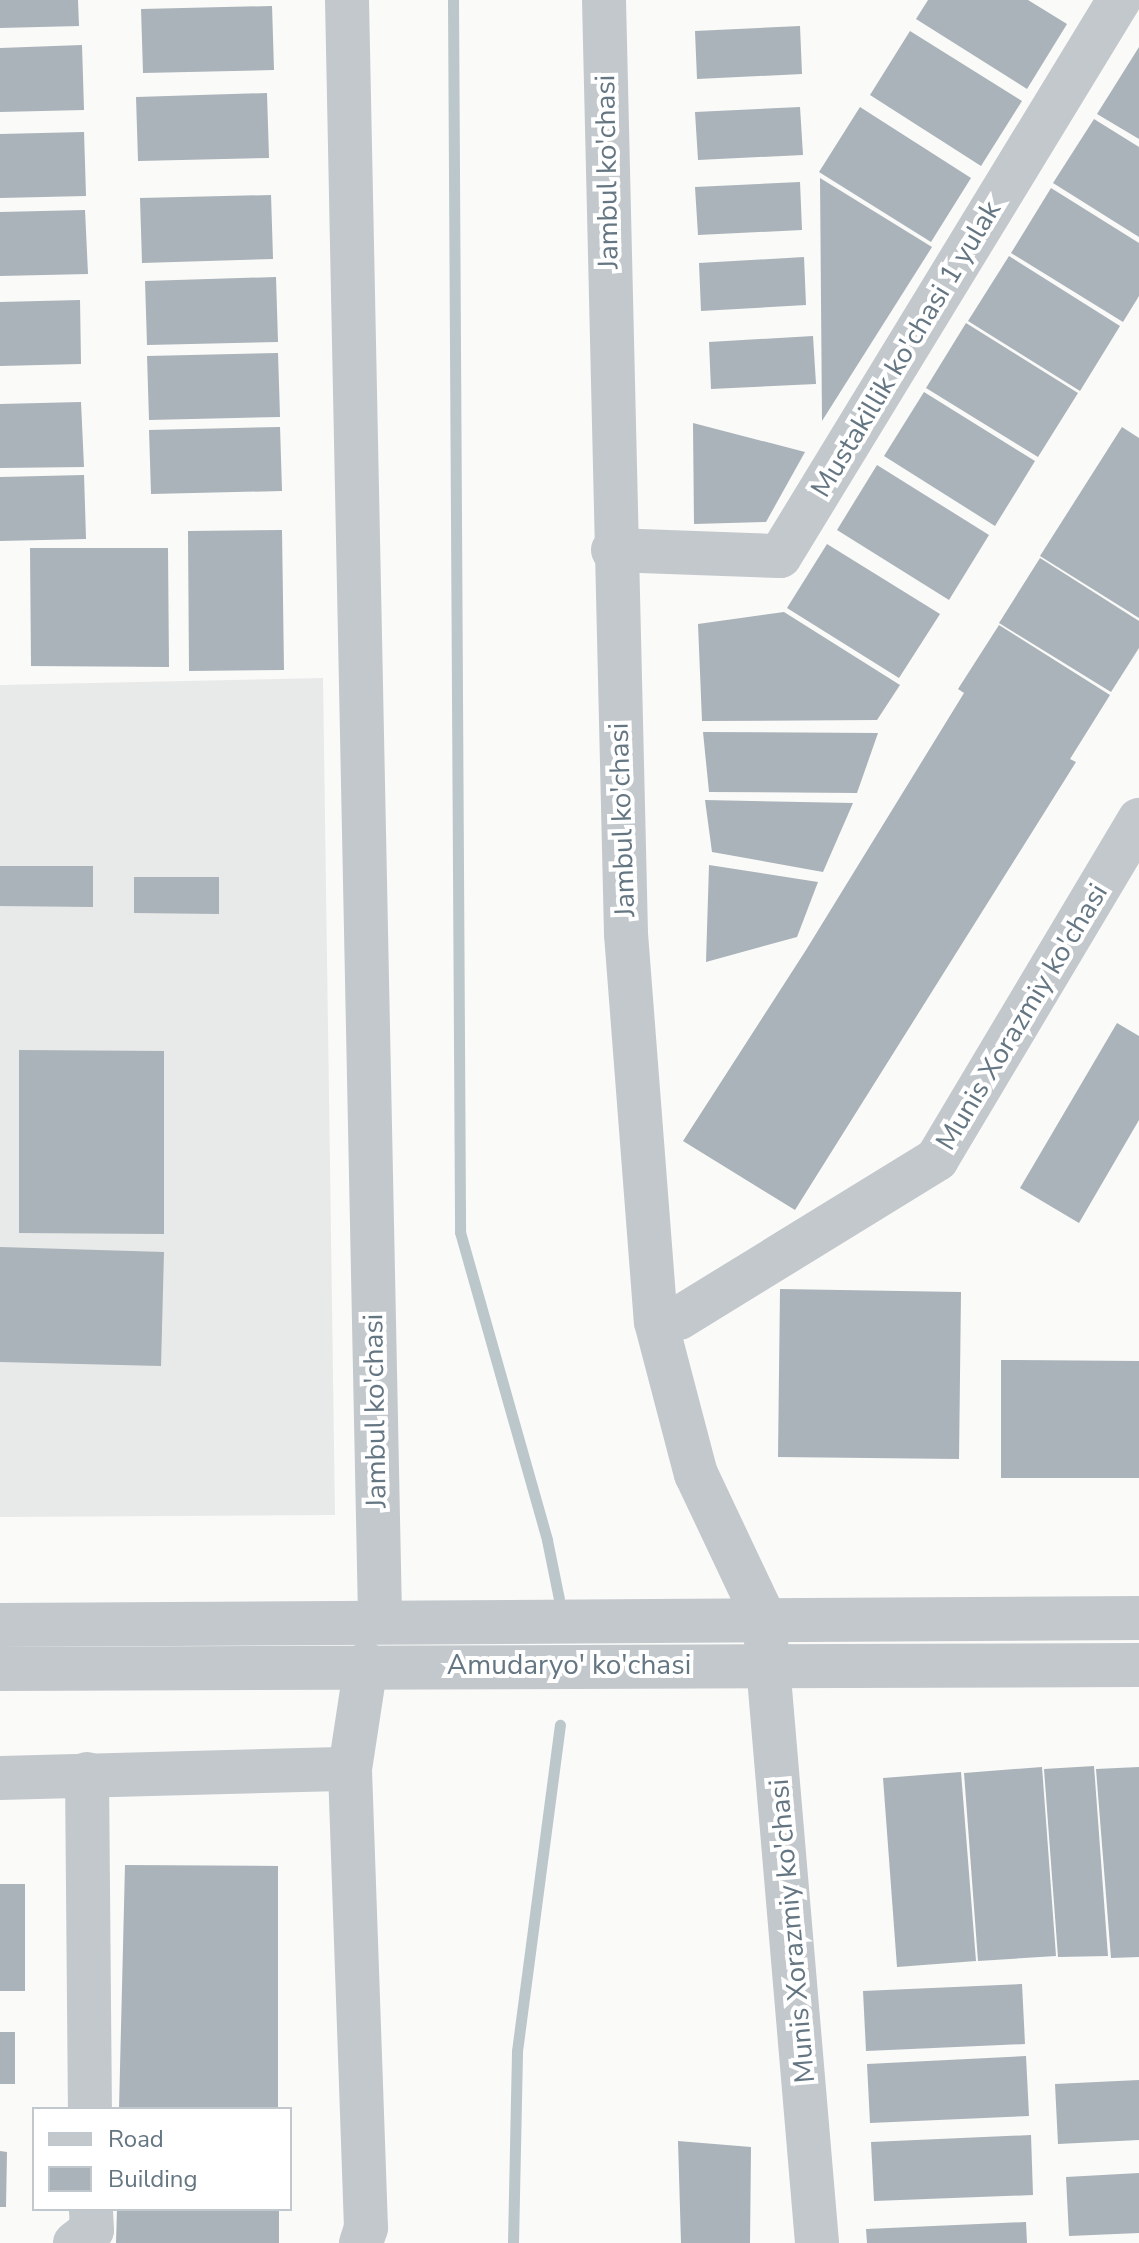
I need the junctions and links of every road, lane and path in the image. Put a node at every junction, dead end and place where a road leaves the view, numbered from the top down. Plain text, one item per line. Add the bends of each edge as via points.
1 (347, 0) edge
2 (604, 0) edge
3 (1119, 0) edge
4 (613, 550) junction
5 (1139, 820) edge
6 (679, 1318) dead end
7 (764, 1618) junction
8 (1139, 1618) edge
9 (380, 1622) junction
10 (0, 1625) edge
11 (366, 1664) junction
12 (1139, 1665) edge
13 (768, 1667) junction
14 (0, 1669) edge
15 (350, 1769) junction
16 (87, 1774) junction
17 (0, 1778) edge
18 (90, 2107) edge
19 (91, 2211) edge
20 (75, 2243) edge
21 (361, 2243) edge
22 (817, 2243) edge

1 - 9 street, Jambul ko'chasi
2 - 4 street, Jambul ko'chasi
3 - 4 street, Mustakillik ko'chasi 1 yulak via 780,556
4 - 7 street, Jambul ko'chasi via 626,934 656,1322 696,1474
5 - 6 street, Munis Xorazmiy ko'chasi via 937,1159
7 - 8 street, Amudaryo' ko'chasi
7 - 9 street, Amudaryo' ko'chasi
7 - 13 street, Munis Xorazmiy ko'chasi
9 - 10 street, Amudaryo' ko'chasi
11 - 13 street, Amudaryo' ko'chasi
11 - 14 street, Amudaryo' ko'chasi
11 - 15 street
12 - 13 street, Amudaryo' ko'chasi
13 - 22 street, Munis Xorazmiy ko'chasi
15 - 16 street
15 - 21 street via 366,2228
16 - 17 street
16 - 18 street
19 - 20 street via 92,2230

